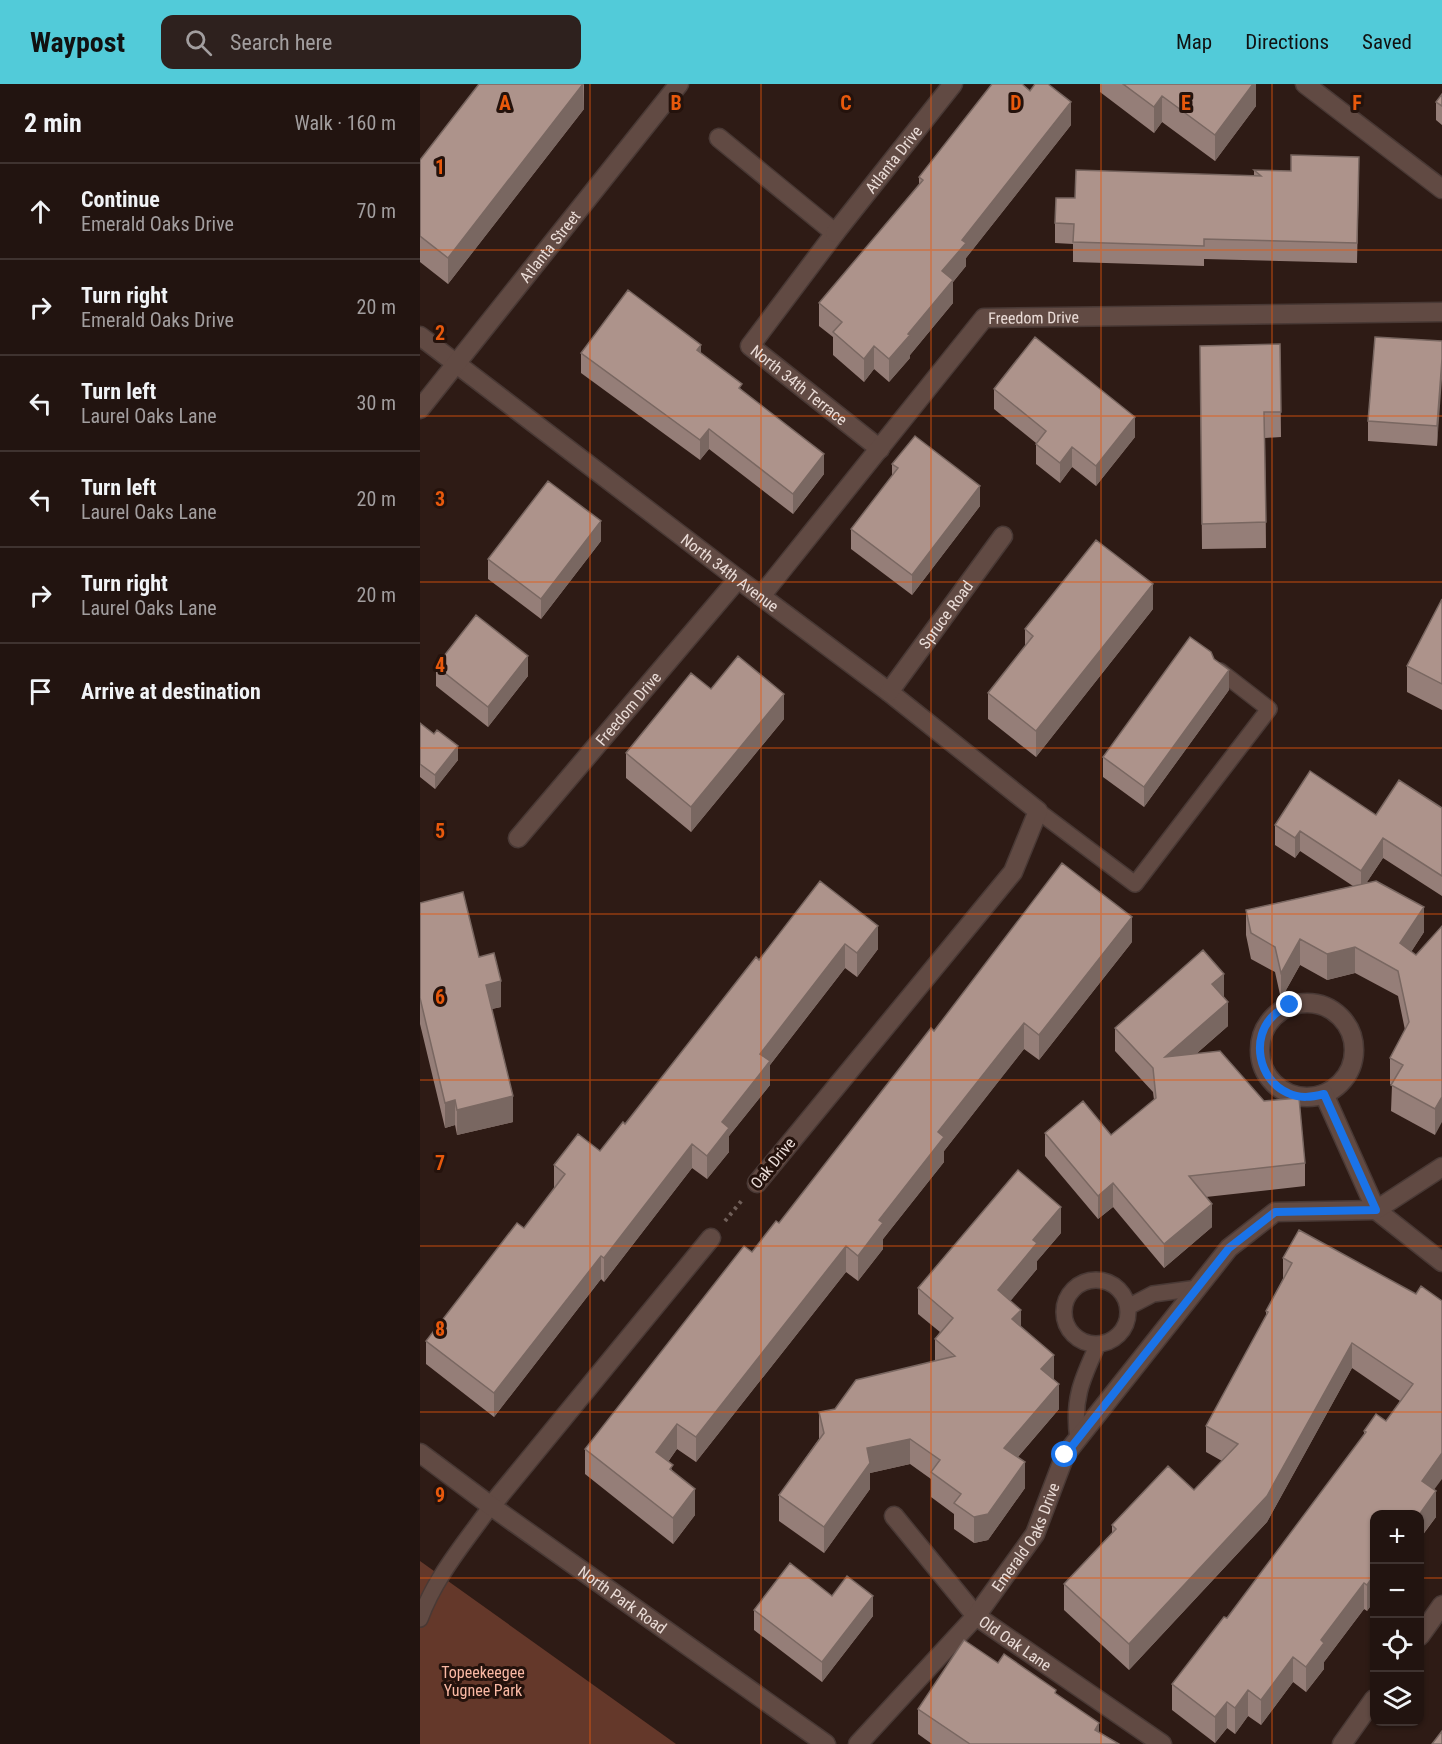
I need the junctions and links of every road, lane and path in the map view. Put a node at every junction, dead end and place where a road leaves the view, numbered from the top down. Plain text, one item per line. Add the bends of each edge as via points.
1 (679, 84) edge
2 (953, 84) edge
3 (1305, 84) edge
4 (719, 138) dead end
5 (1442, 189) edge
6 (835, 233) junction
7 (1442, 312) edge
8 (420, 336) edge
9 (456, 363) junction
10 (420, 409) edge
11 (880, 448) junction
12 (1003, 536) dead end
13 (738, 579) junction
14 (761, 596) junction
15 (1220, 671) edge
16 (889, 692) junction
17 (1038, 811) junction
18 (518, 838) dead end
19 (1324, 1094) junction
20 (1442, 1167) edge
21 (757, 1183) joint
22 (1376, 1210) junction
23 (711, 1238) joint
24 (1442, 1263) edge
25 (1198, 1287) junction
26 (1128, 1307) junction
27 (1098, 1344) junction
28 (1078, 1439) junction
29 (420, 1453) edge
30 (491, 1506) junction
31 (894, 1516) dead end
32 (1442, 1605) edge
33 (976, 1616) junction
34 (420, 1619) edge
35 (1424, 1629) edge
36 (1370, 1705) edge
37 (826, 1744) edge
38 (858, 1744) edge
39 (1161, 1744) edge
40 (1342, 1744) edge

1 - 9 street, Atlanta Street
2 - 6 street, Atlanta Drive
3 - 5 street
4 - 6 street
6 - 11 street, North 34th Terrace via 750,346
7 - 11 street, Freedom Drive via 984,318
8 - 9 street, North 34th Avenue
9 - 10 street, Atlanta Street
9 - 13 street, North 34th Avenue
11 - 14 street, Freedom Drive
12 - 16 street, Spruce Road
13 - 14 street, North 34th Avenue
13 - 18 street, Freedom Drive
14 - 16 street, North 34th Avenue
15 - 17 lane via 1269,709 1135,885
16 - 17 street, North 34th Avenue
17 - 21 street, Oak Drive via 1013,872
19 - 19 street via 1340,1084 1351,1069 1355,1050 1352,1032 1342,1017 1326,1006 1308,1002 1290,1005 1274,1015 1263,1030 1259,1049 1262,1067 1272,1083 1288,1094 1306,1098
19 - 22 street
20 - 22 street
21 - 23 path, Oak Drive
22 - 24 street
22 - 25 street, Emerald Oaks Drive via 1275,1212 1229,1248
23 - 30 street
25 - 26 lane via 1153,1294
25 - 28 street, Emerald Oaks Drive
26 - 27 lane via 1125,1327 1118,1336
26 - 27 lane via 1119,1288 1110,1282 1090,1280 1072,1290 1063,1309 1064,1320 1077,1338
27 - 28 lane via 1080,1383 1075,1418
28 - 33 street, Emerald Oaks Drive via 1065,1455 1035,1533
29 - 30 street, North Park Road
30 - 34 lane via 453,1559
30 - 37 street, North Park Road
31 - 33 street, Old Oak Lane
32 - 35 street
33 - 38 street, Emerald Oaks Drive
33 - 39 street, Old Oak Lane
36 - 40 street

